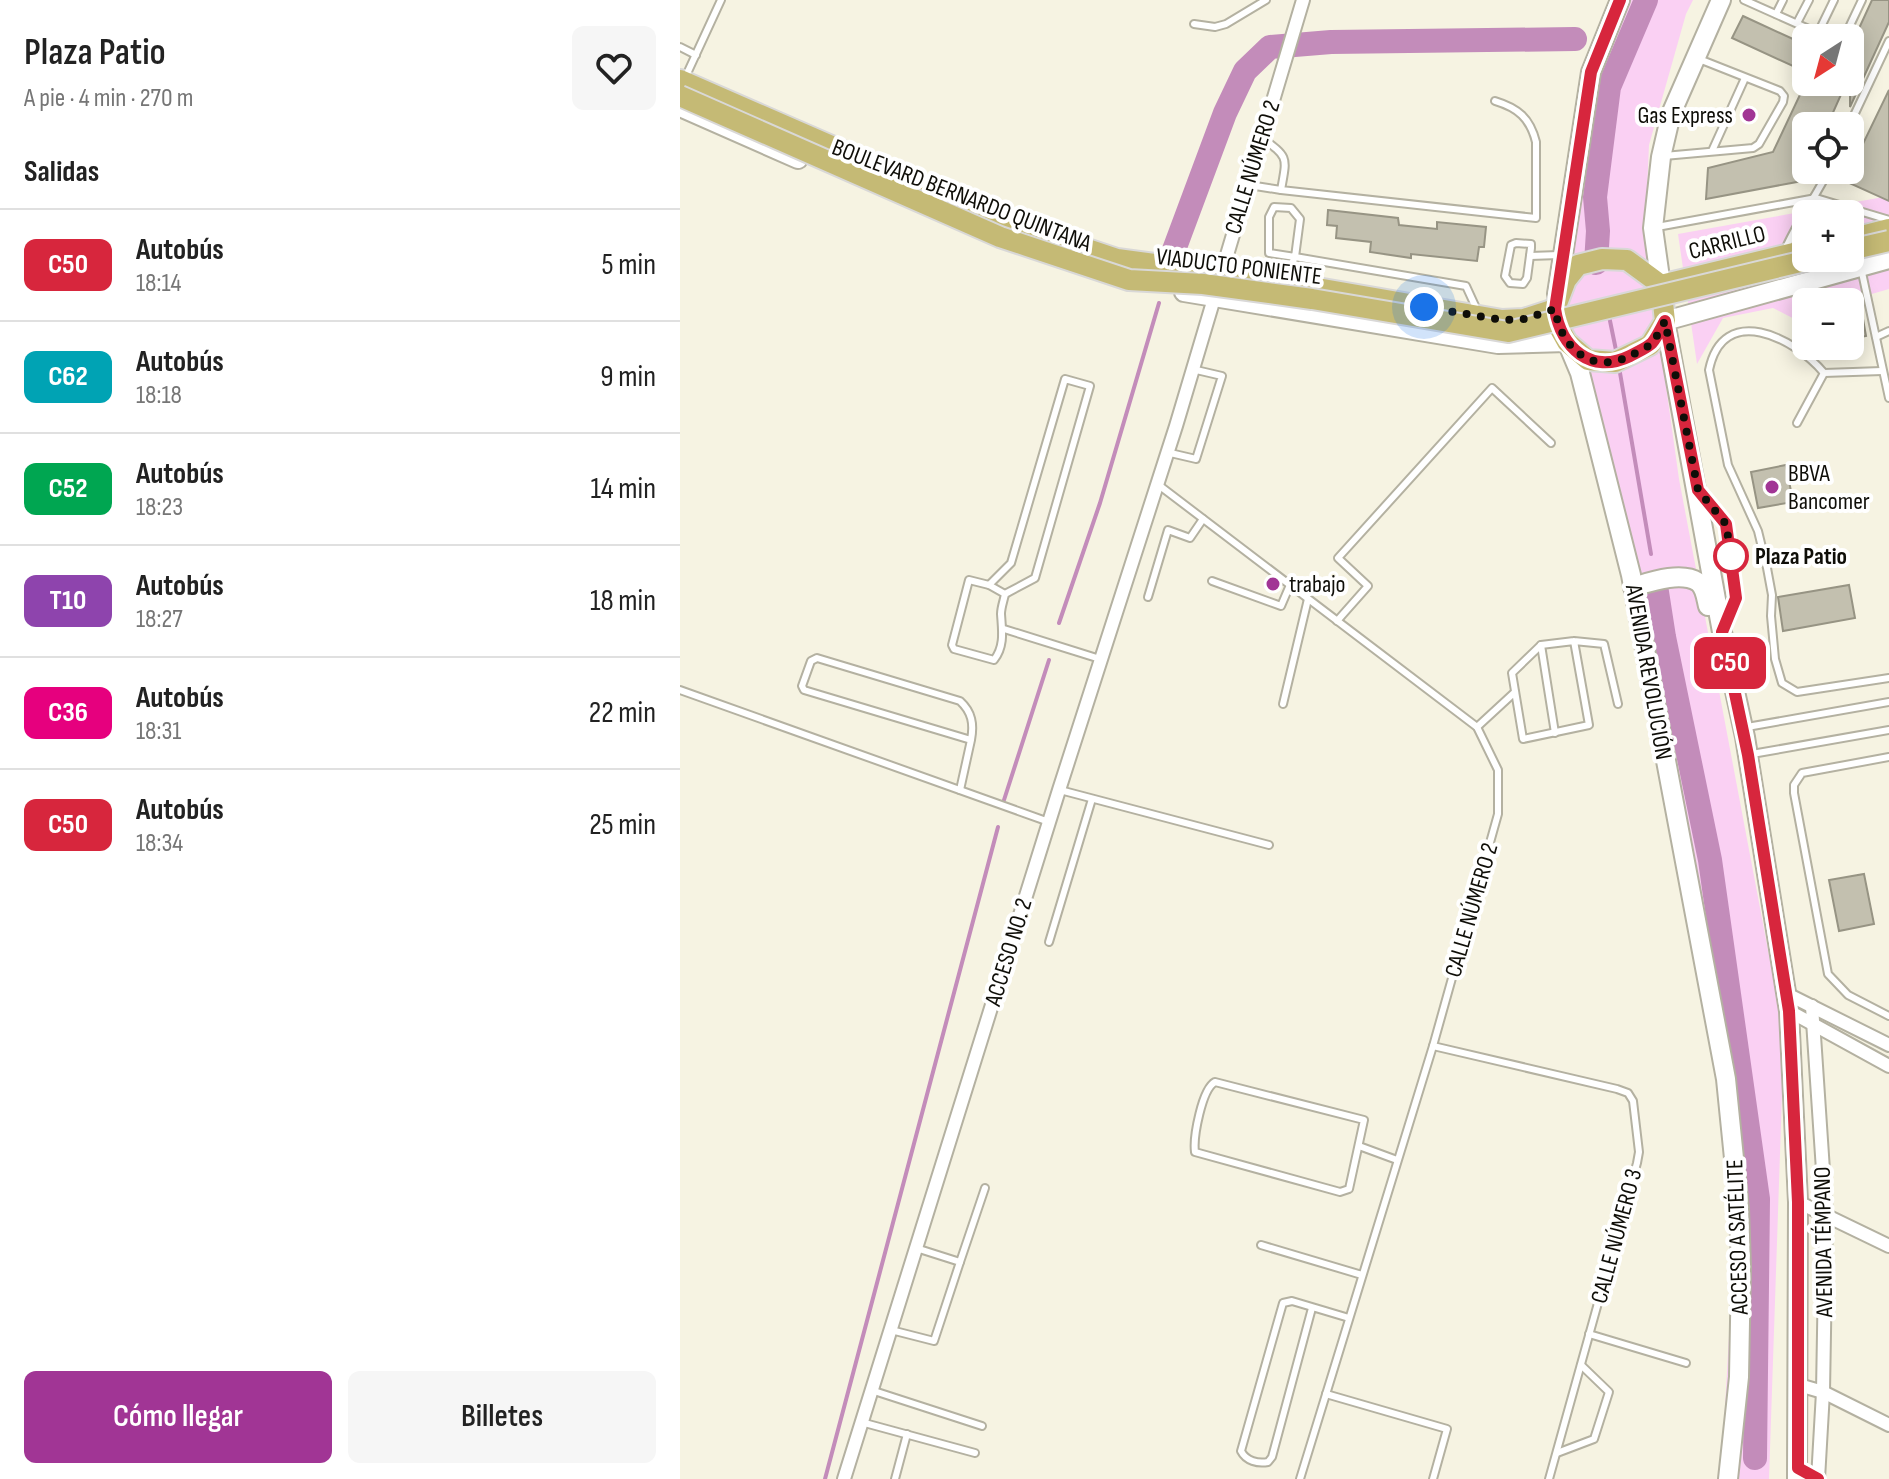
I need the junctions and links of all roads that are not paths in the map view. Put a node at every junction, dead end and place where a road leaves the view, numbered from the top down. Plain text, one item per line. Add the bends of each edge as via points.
1 (721, 0) edge
2 (1266, 0) edge
3 (1303, 0) edge
4 (1620, 0) edge
5 (1721, 0) edge
6 (1744, 0) edge
7 (1765, 0) edge
8 (1783, 0) edge
9 (1809, 0) edge
10 (1834, 0) edge
11 (1862, 0) edge
12 (1762, 8) junction
13 (1776, 14) junction
14 (1797, 23) joint
15 (1194, 24) dead end
16 (1822, 24) edge
17 (1851, 24) edge
18 (1889, 41) edge
19 (680, 47) edge
20 (696, 55) junction
21 (1695, 57) junction
22 (1745, 78) junction
23 (681, 86) edge
24 (1495, 101) dead end
25 (680, 107) edge
26 (1856, 112) edge
27 (1261, 136) junction
28 (1712, 151) junction
29 (1661, 157) junction
30 (1247, 184) junction
31 (1822, 184) edge
32 (1281, 190) junction
33 (1816, 198) junction
34 (1889, 220) edge
35 (1653, 228) junction
36 (1889, 229) edge
37 (1889, 241) edge
38 (1864, 242) edge
39 (1864, 246) edge
40 (1864, 251) edge
41 (1792, 253) edge
42 (1563, 255) junction
43 (1782, 255) junction
44 (1530, 256) junction
45 (1295, 257) junction
46 (1889, 259) edge
47 (1792, 264) edge
48 (1792, 272) edge
49 (1859, 272) edge
50 (1220, 273) junction
51 (1283, 282) junction
52 (1661, 285) junction
53 (1208, 295) junction
54 (1555, 309) junction
55 (1481, 317) junction
56 (1665, 321) junction
57 (1889, 331) edge
58 (1876, 337) junction
59 (1567, 342) junction
60 (1192, 369) junction
61 (1882, 371) junction
62 (1824, 373) junction
63 (1889, 398) edge
64 (1797, 423) dead end
65 (1176, 426) joint
66 (1551, 443) dead end
67 (1166, 452) junction
68 (1156, 483) junction
69 (1203, 519) junction
70 (1212, 581) dead end
71 (989, 585) junction
72 (1290, 585) junction
73 (1637, 586) junction
74 (1005, 594) junction
75 (1148, 597) dead end
76 (1308, 599) junction
77 (1337, 621) junction
78 (1004, 629) junction
79 (1574, 641) junction
80 (1541, 645) junction
81 (1100, 659) junction
82 (1732, 670) junction
83 (1889, 678) edge
84 (680, 690) edge
85 (1515, 692) junction
86 (1889, 702) edge
87 (1283, 704) dead end
88 (1618, 704) dead end
89 (1477, 727) junction
90 (1743, 728) junction
91 (1889, 730) edge
92 (1555, 733) junction
93 (971, 740) junction
94 (1748, 755) junction
95 (1889, 757) edge
96 (960, 790) junction
97 (1059, 790) junction
98 (1092, 799) junction
99 (1049, 822) junction
100 (1269, 845) dead end
101 (1049, 942) dead end
102 (1787, 1002) junction
103 (1710, 1006) joint
104 (1812, 1006) junction
105 (1889, 1016) edge
106 (1811, 1025) junction
107 (1889, 1045) edge
108 (1433, 1046) junction
109 (1889, 1066) edge
110 (1359, 1146) junction
111 (1397, 1160) junction
112 (985, 1188) dead end
113 (1798, 1202) junction
114 (1826, 1215) junction
115 (1888, 1242) edge
116 (1261, 1245) dead end
117 (916, 1248) junction
118 (960, 1262) junction
119 (1362, 1275) junction
120 (1312, 1308) junction
121 (1349, 1318) junction
122 (891, 1330) junction
123 (1589, 1334) junction
124 (1686, 1363) dead end
125 (1581, 1365) junction
126 (1799, 1385) junction
127 (870, 1390) junction
128 (1823, 1392) junction
129 (1326, 1394) junction
130 (1887, 1419) edge
131 (861, 1422) junction
132 (982, 1426) dead end
133 (907, 1434) junction
134 (975, 1453) dead end
135 (1557, 1453) junction
136 (1729, 1474) edge
137 (1797, 1474) edge
138 (844, 1479) edge
139 (895, 1479) edge
140 (1300, 1479) edge
141 (1433, 1479) edge
142 (1549, 1479) edge
143 (1818, 1479) edge

1 - 20 lane
2 - 15 lane via 1226,24
3 - 27 street, CALLE NÚMERO 2
4 - 42 main road via 1591,72
5 - 21 main road
6 - 12 lane
7 - 12 lane
8 - 13 lane
9 - 14 lane
10 - 16 lane
11 - 17 lane
12 - 13 lane
13 - 14 lane
18 - 26 lane
19 - 20 lane
20 - 23 lane
21 - 22 lane
21 - 29 main road via 1671,114
22 - 28 lane
22 - 28 lane via 1780,91 1783,102 1759,144
23 - 47 main road, VIADUCTO PONIENTE, bridge via 1000,237 1129,280 1203,284 1508,332
23 - 50 main road, BOULEVARD BERNARDO QUINTANA via 1001,220 1117,259
24 - 32 lane via 1521,111 1534,131 1536,218
25 - 53 main road, BOULEVARD BERNARDO QUINTANA via 1044,260 1139,286
27 - 30 street, CALLE NÚMERO 2
27 - 32 lane via 1286,161
28 - 29 lane
29 - 35 main road
30 - 32 lane
30 - 50 street, CALLE NÚMERO 2
31 - 33 lane
33 - 34 lane
33 - 35 lane
33 - 43 lane
35 - 52 main road
36 - 38 main road
37 - 39 main road, bridge
40 - 46 main road
41 - 43 main road, CARRILLO
42 - 44 lane
42 - 54 main road
43 - 52 main road, CARRILLO
44 - 44 lane via 1523,284 1506,280 1511,245 1531,244
45 - 45 lane via 1300,219 1291,208 1274,207 1269,253
45 - 51 lane
45 - 55 lane via 1466,286
48 - 56 main road
49 - 58 lane
50 - 51 main road, BOULEVARD BERNARDO QUINTANA
50 - 53 street, CALLE NÚMERO 2
51 - 55 main road, BOULEVARD BERNARDO QUINTANA
52 - 54 main road via 1627,260 1602,259 1578,265
52 - 56 main road
53 - 59 main road, BOULEVARD BERNARDO QUINTANA via 1498,344
53 - 60 street, CALLE NÚMERO 2
54 - 55 main road, BOULEVARD BERNARDO QUINTANA via 1524,319
54 - 59 main road
56 - 59 main road via 1650,345 1615,362 1588,360
56 - 82 main road
57 - 58 lane
58 - 61 lane
59 - 73 main road, AVENIDA REVOLUCIÓN
60 - 65 street, CALLE NÚMERO 2
60 - 67 lane via 1222,376 1196,459
61 - 62 lane
61 - 63 lane
62 - 64 lane
62 - 83 lane via 1797,347 1756,332 1724,337 1709,370 1728,465 1758,531 1767,568 1782,683 1797,692
65 - 67 street, ACCESO NO. 2
66 - 77 lane via 1492,388 1338,558 1368,586
67 - 68 street, ACCESO NO. 2
68 - 69 lane, CALLE NÚMERO 2
68 - 81 street, ACCESO NO. 2
69 - 72 lane, CALLE NÚMERO 2
69 - 75 lane via 1190,538 1168,530
70 - 72 lane via 1281,606
71 - 74 lane
71 - 74 lane via 1011,563 1065,379 1090,386 1035,578
71 - 78 lane via 969,580 952,645 994,660
72 - 76 lane, CALLE NÚMERO 2
73 - 82 main road via 1676,578 1697,581 1704,589 1718,655
73 - 103 main road, AVENIDA REVOLUCIÓN
74 - 78 lane
76 - 77 lane, CALLE NÚMERO 2
76 - 87 lane
77 - 89 lane, CALLE NÚMERO 2
78 - 81 lane
79 - 80 lane
79 - 88 lane via 1604,644
79 - 92 lane via 1589,725
80 - 85 lane via 1512,673
80 - 92 lane
81 - 97 street, ACCESO NO. 2
82 - 90 main road
84 - 96 lane
85 - 89 lane
85 - 92 lane via 1523,739
86 - 90 lane
89 - 108 lane, CALLE NÚMERO 2 via 1498,770 1498,814
90 - 94 main road
91 - 94 lane
93 - 93 lane via 971,716 960,701 817,658 809,663 804,690
93 - 96 lane
94 - 102 main road
95 - 105 lane via 1802,773 1794,785 1828,974 1848,995
96 - 99 lane
97 - 98 lane
97 - 99 street, ACCESO NO. 2
98 - 100 lane
98 - 101 lane
99 - 117 street, ACCESO NO. 2
102 - 104 street
102 - 106 street
102 - 113 main road
103 - 136 main road, ACCESO A SATÉLITE via 1726,1079 1740,1223 1739,1377
104 - 106 street, AVENIDA TÉMPANO
104 - 107 street
106 - 109 street
106 - 114 street, AVENIDA TÉMPANO
108 - 111 lane, CALLE NÚMERO 2
108 - 123 lane, CALLE NÚMERO 3 via 1617,1089 1633,1101 1639,1152
110 - 110 lane via 1365,1125 1360,1118 1215,1082 1209,1086 1194,1147 1200,1155 1344,1192
110 - 111 lane
111 - 119 lane, CALLE NÚMERO 2
112 - 118 lane
113 - 114 street
113 - 126 main road
114 - 115 street
114 - 128 street, AVENIDA TÉMPANO
116 - 119 lane
117 - 118 lane
117 - 122 street, ACCESO NO. 2
118 - 122 lane via 934,1341
119 - 121 lane, CALLE NÚMERO 2
120 - 120 lane via 1272,1457 1262,1463 1249,1460 1241,1451 1282,1306 1288,1300
120 - 121 lane
121 - 129 lane, CALLE NÚMERO 2
122 - 127 street, ACCESO NO. 2
123 - 124 lane
123 - 125 lane, CALLE NÚMERO 3
125 - 135 lane, CALLE NÚMERO 3
125 - 135 lane via 1609,1392 1594,1439
126 - 128 street
126 - 137 main road
127 - 131 street, ACCESO NO. 2
127 - 132 lane
128 - 130 street
128 - 143 street, AVENIDA TÉMPANO
129 - 140 lane, CALLE NÚMERO 2
129 - 141 lane via 1447,1429
131 - 133 lane
131 - 138 street, ACCESO NO. 2
133 - 134 lane
133 - 139 lane
135 - 142 lane, CALLE NÚMERO 3
137 - 143 street

